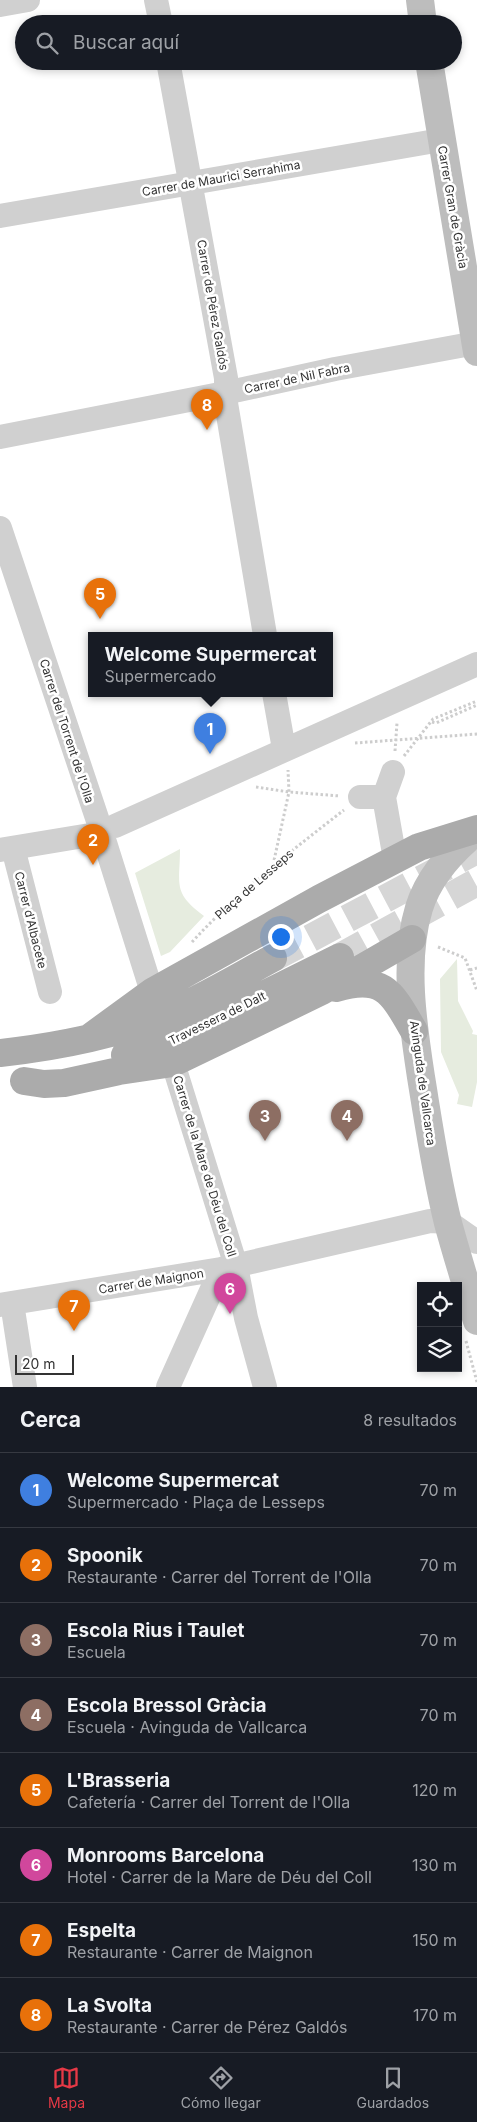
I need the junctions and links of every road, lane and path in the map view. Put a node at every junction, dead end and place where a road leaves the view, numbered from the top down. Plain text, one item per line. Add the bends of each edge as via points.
1 (28, 0) edge
2 (156, 0) edge
3 (420, 0) edge
4 (0, 4) edge
5 (159, 15) edge
6 (422, 15) edge
7 (170, 70) edge
8 (430, 70) edge
9 (441, 140) junction
10 (191, 183) junction
11 (0, 216) edge
12 (476, 348) edge
13 (225, 393) junction
14 (0, 437) edge
15 (0, 528) edge
16 (265, 632) edge
17 (477, 664) edge
18 (275, 697) edge
19 (399, 698) junction
20 (477, 701) edge
21 (477, 705) edge
22 (433, 721) junction
23 (477, 734) edge
24 (417, 739) junction
25 (396, 740) junction
26 (346, 744) dead end
27 (285, 749) junction
28 (393, 772) junction
29 (252, 787) dead end
30 (289, 792) junction
31 (360, 797) junction
32 (384, 798) junction
33 (108, 829) junction
34 (477, 830) edge
35 (393, 848) dead end
36 (7, 849) edge
37 (272, 865) junction
38 (412, 939) junction
39 (188, 946) dead end
40 (438, 947) dead end
41 (340, 957) tunnel mouth
42 (273, 958) tunnel mouth
43 (477, 968) edge
44 (470, 970) junction
45 (322, 991) junction
46 (477, 991) edge
47 (50, 992) dead end
48 (156, 1004) junction
49 (414, 1031) junction
50 (0, 1053) edge
51 (170, 1053) junction
52 (12, 1082) edge
53 (448, 1222) junction
54 (477, 1242) edge
55 (227, 1272) junction
56 (6, 1304) edge
57 (471, 1329) edge
58 (477, 1382) edge
59 (25, 1387) edge
60 (168, 1387) edge
61 (265, 1387) edge

1 - 4 street
2 - 5 street
3 - 6 main road
7 - 10 street, Carrer de Pérez Galdós
8 - 9 main road, Carrer Gran de Gràcia
9 - 10 street, Carrer de Maurici Serrahima
9 - 12 main road, Carrer Gran de Gràcia
10 - 11 street, Carrer de Maurici Serrahima
10 - 13 street, Carrer de Pérez Galdós via 226,378
12 - 13 street, Carrer de Nil Fabra via 336,368
13 - 14 street, Carrer de Nil Fabra
13 - 16 street, Carrer de Pérez Galdós
15 - 33 street, Carrer del Torrent de l'Olla
17 - 19 street
18 - 27 street
19 - 25 path
19 - 27 street
20 - 22 path
21 - 22 path via 436,723
22 - 24 path
23 - 24 path
24 - 25 path
24 - 28 path
25 - 26 path
25 - 28 path
27 - 30 path
27 - 33 street
28 - 32 street
29 - 30 path
30 - 31 path
30 - 37 path
31 - 32 street
31 - 37 path, Plaça de Lesseps
32 - 35 street
33 - 36 street
33 - 48 street, Carrer del Torrent de l'Olla
34 - 38 main road, Avinguda de Vallcarca via 445,860 430,883 419,908
34 - 48 main road via 419,847 319,900
36 - 47 street, Carrer d'Albacete
37 - 39 path, Plaça de Lesseps
38 - 45 main road
38 - 49 main road, Avinguda de Vallcarca
40 - 44 path via 465,958
41 - 51 main road, Travessera de Dalt
42 - 48 main road, Travessera de Dalt via 191,1002
43 - 44 path
44 - 46 path
45 - 49 main road via 355,982 374,984 395,1000
45 - 51 main road
48 - 50 main road, Travessera de Dalt via 110,1033
48 - 51 main road
49 - 53 main road, Avinguda de Vallcarca
51 - 52 main road, Travessera de Dalt
51 - 55 street, Carrer de la Mare de Déu del Coll
53 - 54 street
53 - 55 street, Carrer de Maignon via 430,1221
53 - 57 main road, Avinguda de Vallcarca
55 - 56 street, Carrer de Maignon
55 - 60 street
55 - 61 street, Carrer de la Mare de Déu del Coll via 242,1292
56 - 59 street
57 - 58 path

